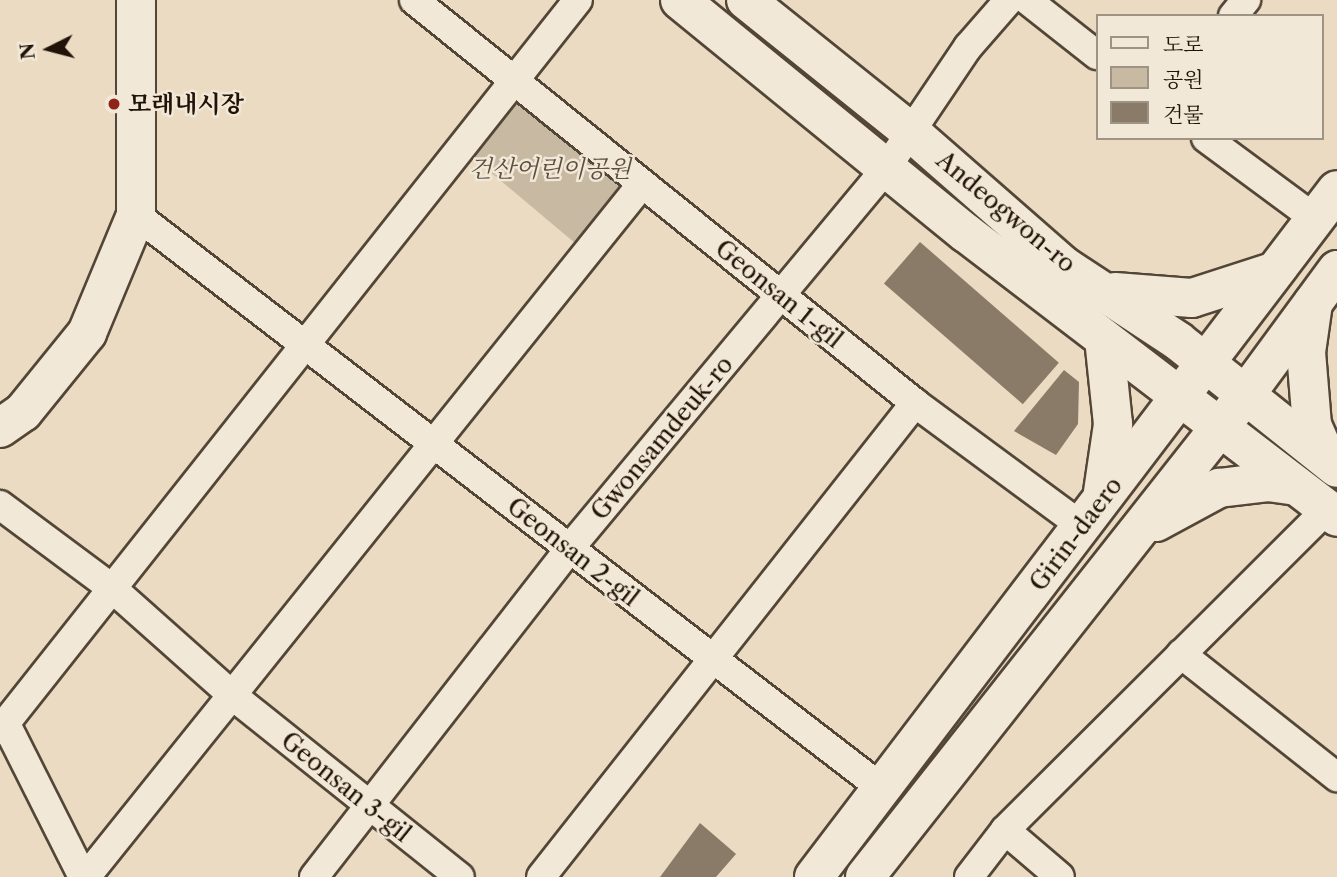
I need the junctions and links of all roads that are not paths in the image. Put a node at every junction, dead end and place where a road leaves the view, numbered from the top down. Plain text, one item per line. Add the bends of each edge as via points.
1 (136, 0) edge
2 (414, 0) edge
3 (578, 0) edge
4 (680, 0) edge
5 (746, 0) edge
6 (1009, 0) edge
7 (1027, 0) edge
8 (1246, 0) edge
9 (1235, 14) edge
10 (1096, 54) edge
11 (514, 81) junction
12 (913, 134) junction
13 (1210, 140) edge
14 (887, 167) junction
15 (642, 184) junction
16 (1326, 204) edge
17 (135, 215) junction
18 (1337, 270) edge
19 (1272, 272) junction
20 (1109, 291) junction
21 (780, 295) junction
22 (1314, 299) junction
23 (1104, 339) junction
24 (305, 345) junction
25 (1207, 363) junction
26 (1246, 394) junction
27 (1180, 396) junction
28 (915, 403) junction
29 (1219, 426) junction
30 (0, 428) edge
31 (434, 445) junction
32 (1332, 463) edge
33 (1295, 486) junction
34 (0, 505) edge
35 (1092, 513) junction
36 (1331, 514) edge
37 (1136, 534) junction
38 (569, 549) junction
39 (113, 589) junction
40 (1181, 654) junction
41 (712, 659) junction
42 (233, 696) junction
43 (4, 728) edge
44 (1337, 777) edge
45 (884, 790) junction
46 (370, 806) junction
47 (1005, 830) junction
48 (85, 877) edge
49 (314, 877) edge
50 (460, 877) edge
51 (541, 877) edge
52 (814, 877) edge
53 (865, 877) edge
54 (969, 877) edge
55 (1060, 877) edge

1 - 17 street
2 - 11 street, Geonsan 1-gil
3 - 11 street
4 - 14 street, Andeogwon-ro
5 - 12 street, Andeogwon-ro
6 - 12 street, Gwonsamdeuk-ro via 968,47
7 - 10 street
8 - 9 street
11 - 15 street, Geonsan 1-gil
11 - 24 street
12 - 14 street, Gwonsamdeuk-ro
12 - 20 street, Andeogwon-ro via 1064,266
13 - 16 street
14 - 21 street, Gwonsamdeuk-ro
14 - 23 street, Andeogwon-ro
15 - 21 street, Geonsan 1-gil
15 - 31 street
16 - 19 street, Girin-daero
17 - 24 street, Geonsan 2-gil
17 - 30 street via 87,333 23,412
18 - 22 street, Girin-daero
19 - 20 street via 1192,298
19 - 25 street, Girin-daero
20 - 25 street, Andeogwon-ro
21 - 28 street, Geonsan 1-gil
21 - 38 street, Gwonsamdeuk-ro
22 - 26 street, Girin-daero
22 - 32 street via 1306,352 1312,425
23 - 27 street, Andeogwon-ro
23 - 35 street via 1113,424
24 - 31 street, Geonsan 2-gil
24 - 39 street
25 - 26 street, Andeogwon-ro
25 - 27 street, Girin-daero
26 - 29 street, Girin-daero
26 - 32 street, Andeogwon-ro
27 - 29 street, Andeogwon-ro
27 - 35 street, Girin-daero
28 - 35 street, Geonsan 1-gil
28 - 41 street
29 - 33 street, Andeogwon-ro
29 - 37 street, Girin-daero
31 - 38 street, Geonsan 2-gil
31 - 42 street
33 - 36 street, Andeogwon-ro
33 - 37 street via 1268,482 1203,493
34 - 39 street, Geonsan 3-gil
35 - 45 street, Girin-daero
36 - 40 street
37 - 53 street, Girin-daero
38 - 41 street, Geonsan 2-gil
38 - 46 street, Gwonsamdeuk-ro
39 - 42 street, Geonsan 3-gil
39 - 43 street
40 - 44 street
40 - 47 street
41 - 45 street, Geonsan 2-gil
41 - 51 street
42 - 46 street, Geonsan 3-gil
42 - 48 street
43 - 48 street
45 - 52 street, Girin-daero
46 - 49 street, Gwonsamdeuk-ro
46 - 50 street, Geonsan 3-gil
47 - 54 street
47 - 55 street

